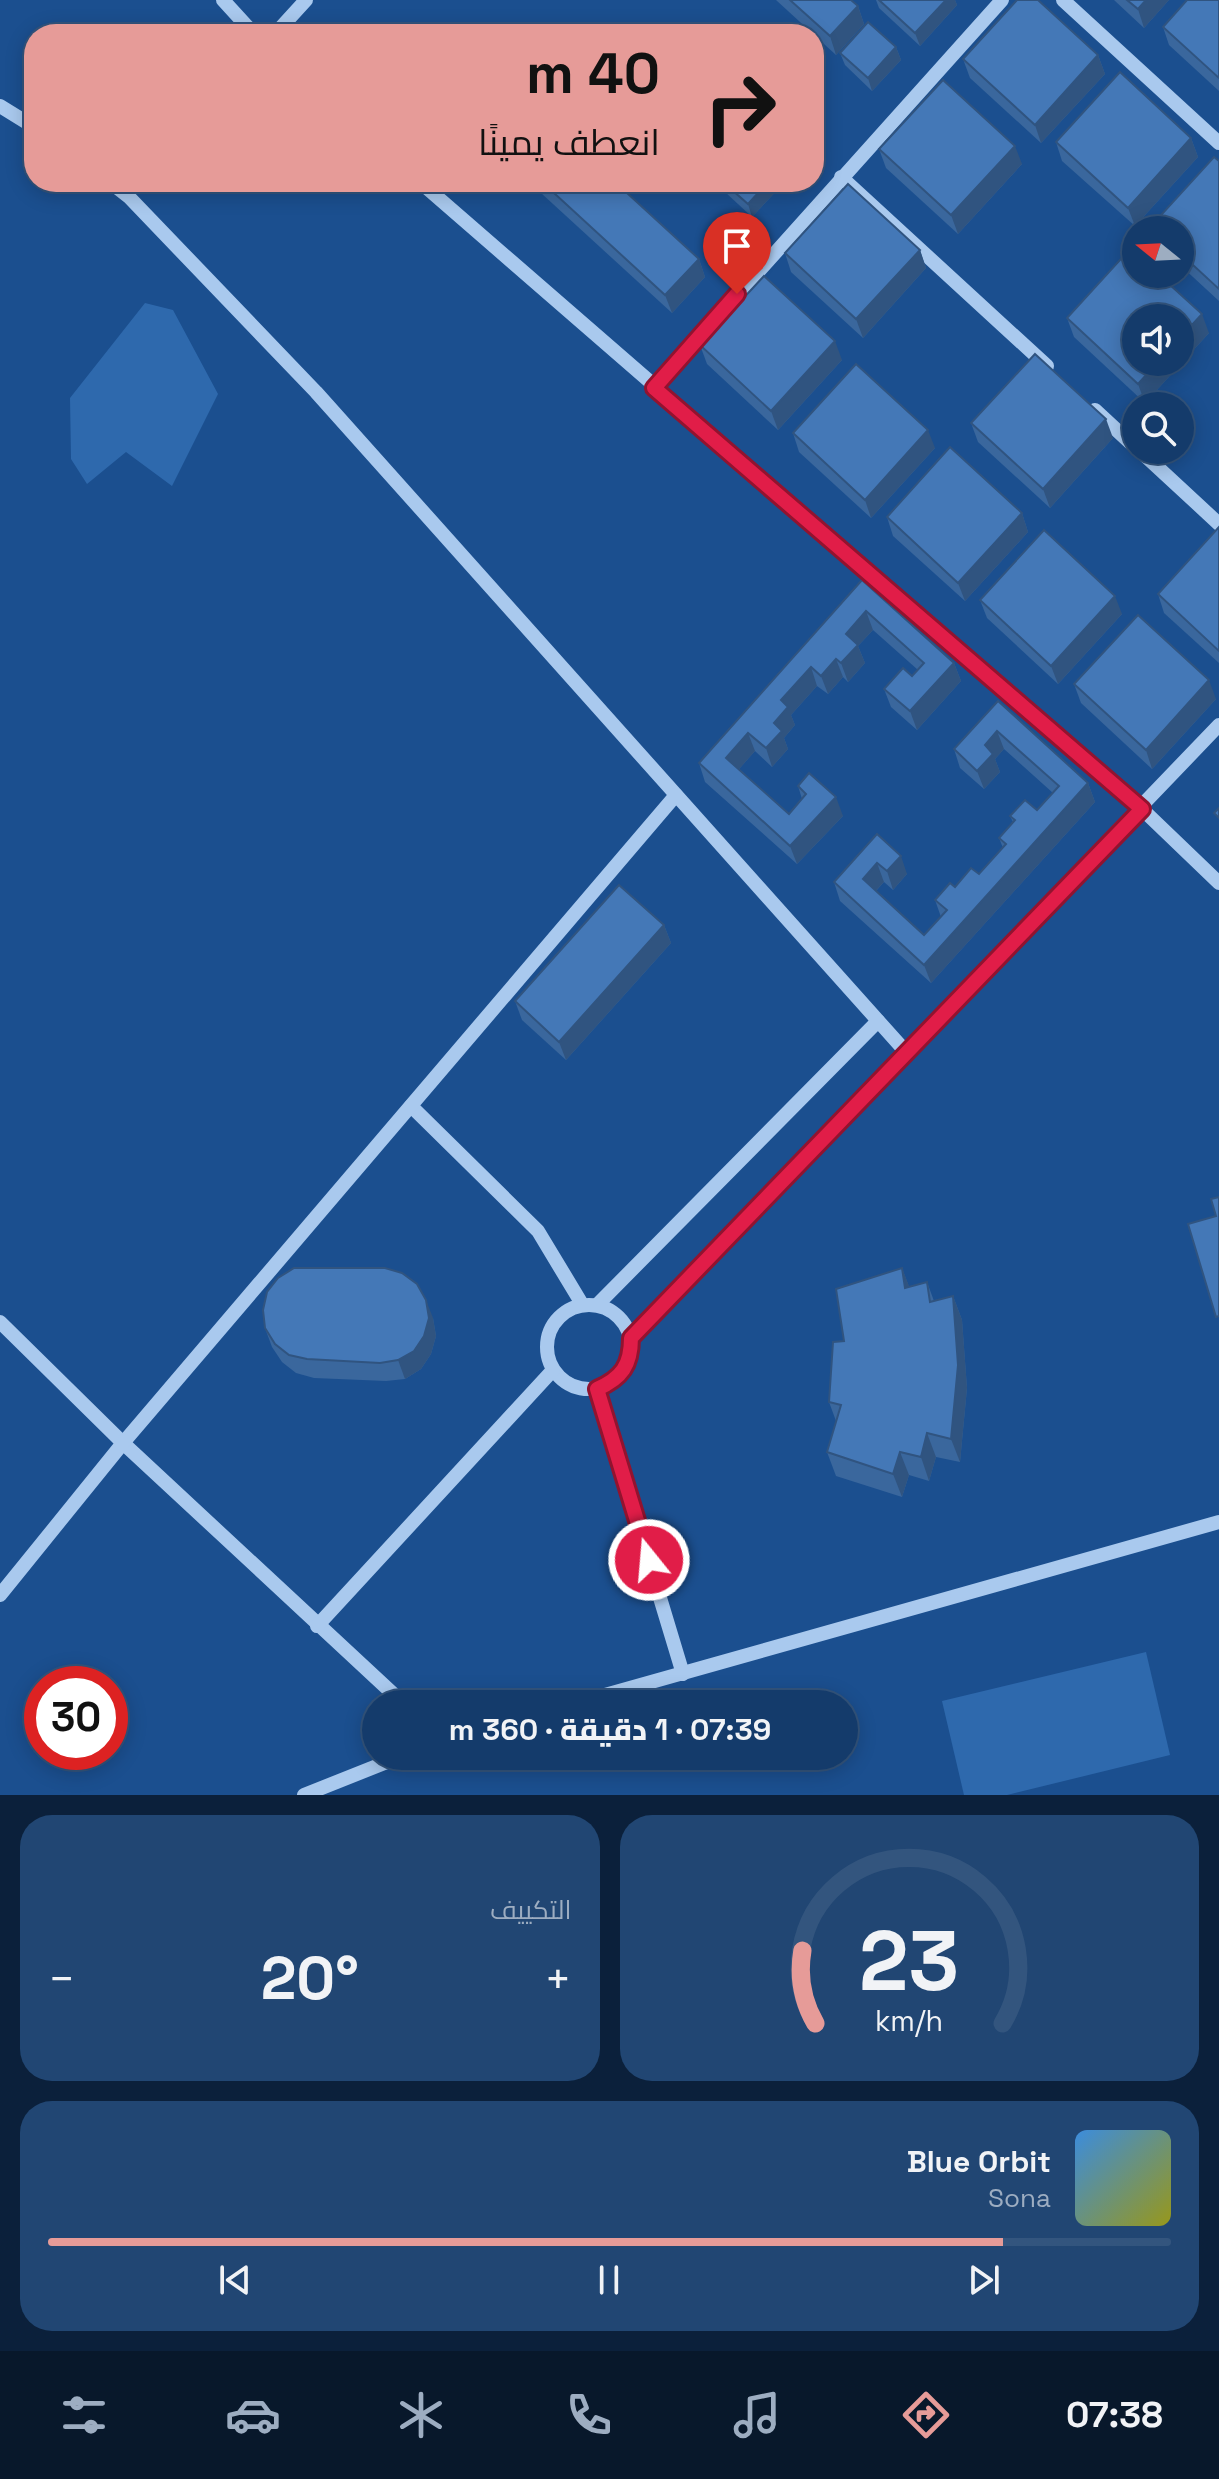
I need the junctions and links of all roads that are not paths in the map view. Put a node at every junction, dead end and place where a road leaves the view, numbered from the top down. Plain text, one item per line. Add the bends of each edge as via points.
1 (223, 0) edge
2 (306, 0) edge
3 (1002, 0) edge
4 (1063, 0) edge
5 (245, 24) edge
6 (284, 24) edge
7 (0, 106) edge
8 (24, 121) edge
9 (1219, 143) edge
10 (841, 177) junction
11 (123, 192) edge
12 (431, 192) edge
13 (1057, 375) edge
14 (654, 388) junction
15 (1079, 396) edge
16 (1122, 435) edge
17 (1153, 464) edge
18 (1219, 524) edge
19 (1219, 725) edge
20 (676, 795) junction
21 (1142, 809) junction
22 (1219, 883) edge
23 (878, 1021) junction
24 (906, 1052) junction
25 (411, 1106) junction
26 (582, 1304) junction
27 (598, 1304) junction
28 (0, 1322) edge
29 (631, 1338) junction
30 (553, 1370) junction
31 (597, 1389) junction
32 (123, 1443) junction
33 (1219, 1522) edge
34 (0, 1595) edge
35 (317, 1626) junction
36 (683, 1674) junction
37 (388, 1690) edge
38 (624, 1690) edge
39 (367, 1770) edge
40 (304, 1795) edge

1 - 5 street
2 - 6 street
3 - 10 street
4 - 9 street
7 - 8 street
10 - 13 street
10 - 14 street
11 - 20 street via 316,392
12 - 14 street
14 - 21 street
15 - 16 street
17 - 18 street
19 - 21 street
20 - 23 street
20 - 25 street
21 - 22 street
21 - 24 street
23 - 24 street
23 - 27 street
24 - 29 street
25 - 26 street via 538,1231
25 - 32 street
26 - 27 street
26 - 30 street via 554,1322 547,1338
27 - 29 street via 614,1311
28 - 32 street
29 - 31 street via 625,1371
30 - 31 street via 580,1389
30 - 35 street
31 - 36 street
32 - 34 street
32 - 35 street
33 - 36 street
35 - 37 street
36 - 38 street
39 - 40 street

